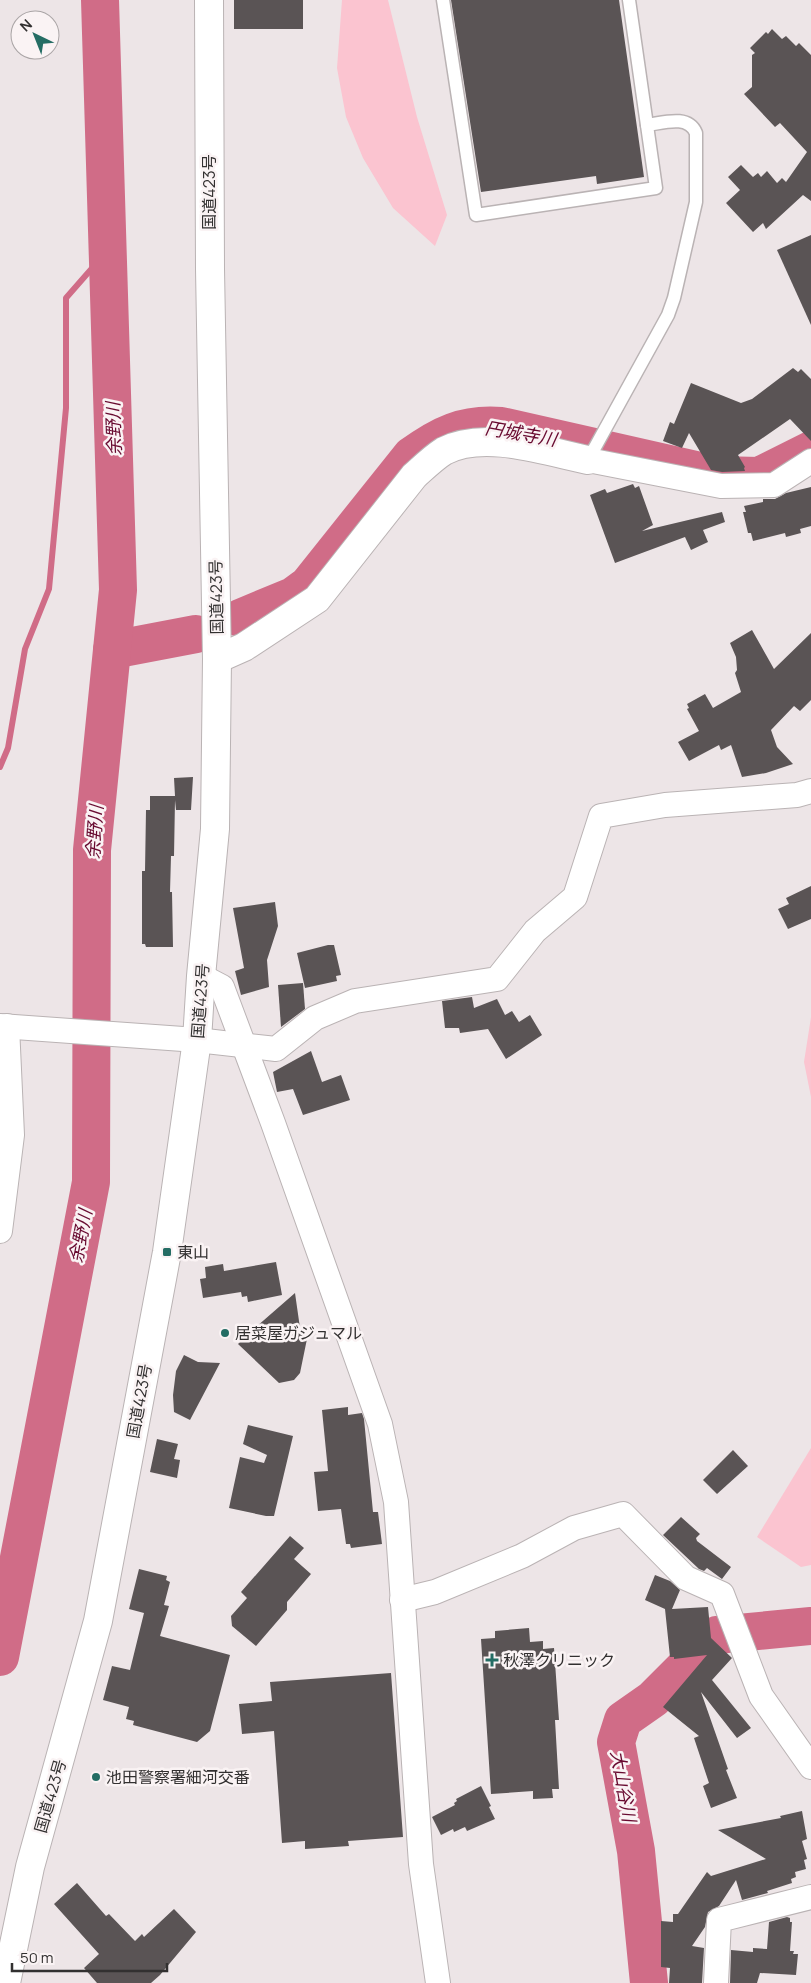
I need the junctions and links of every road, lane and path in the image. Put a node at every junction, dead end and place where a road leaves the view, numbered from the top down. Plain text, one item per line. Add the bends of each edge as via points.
1 (209, 0) edge
2 (443, 0) edge
3 (629, 0) edge
4 (647, 126) junction
5 (588, 460) junction
6 (811, 461) edge
7 (217, 659) junction
8 (811, 791) edge
9 (201, 976) junction
10 (9, 1026) edge
11 (198, 1040) junction
12 (244, 1045) junction
13 (0, 1231) edge
14 (402, 1600) junction
15 (811, 1767) edge
16 (811, 1897) edge
17 (6, 1983) edge
18 (438, 1983) edge
19 (716, 1983) edge

1 - 7 main road, 国道423号
2 - 4 lane via 476,215 656,188
3 - 4 lane
4 - 5 lane via 677,121 694,128 696,202 668,315
5 - 6 street via 721,486 774,485
5 - 7 main road via 479,441 444,452 414,476 317,599 244,647
7 - 9 main road, 国道423号 via 215,828
8 - 12 street via 797,795 665,805 601,816 574,897 536,931 497,979 355,1001 315,1018 276,1049
9 - 11 main road, 国道423号
9 - 12 street via 222,987
10 - 11 street
10 - 13 street via 12,1135
11 - 12 street
11 - 17 main road, 国道423号 via 167,1252 98,1621 30,1867
12 - 14 street via 380,1424 396,1502
14 - 15 street via 435,1592 522,1556 574,1528 623,1514 686,1578 722,1594 761,1696
14 - 18 street via 421,1864
16 - 19 street via 719,1920

